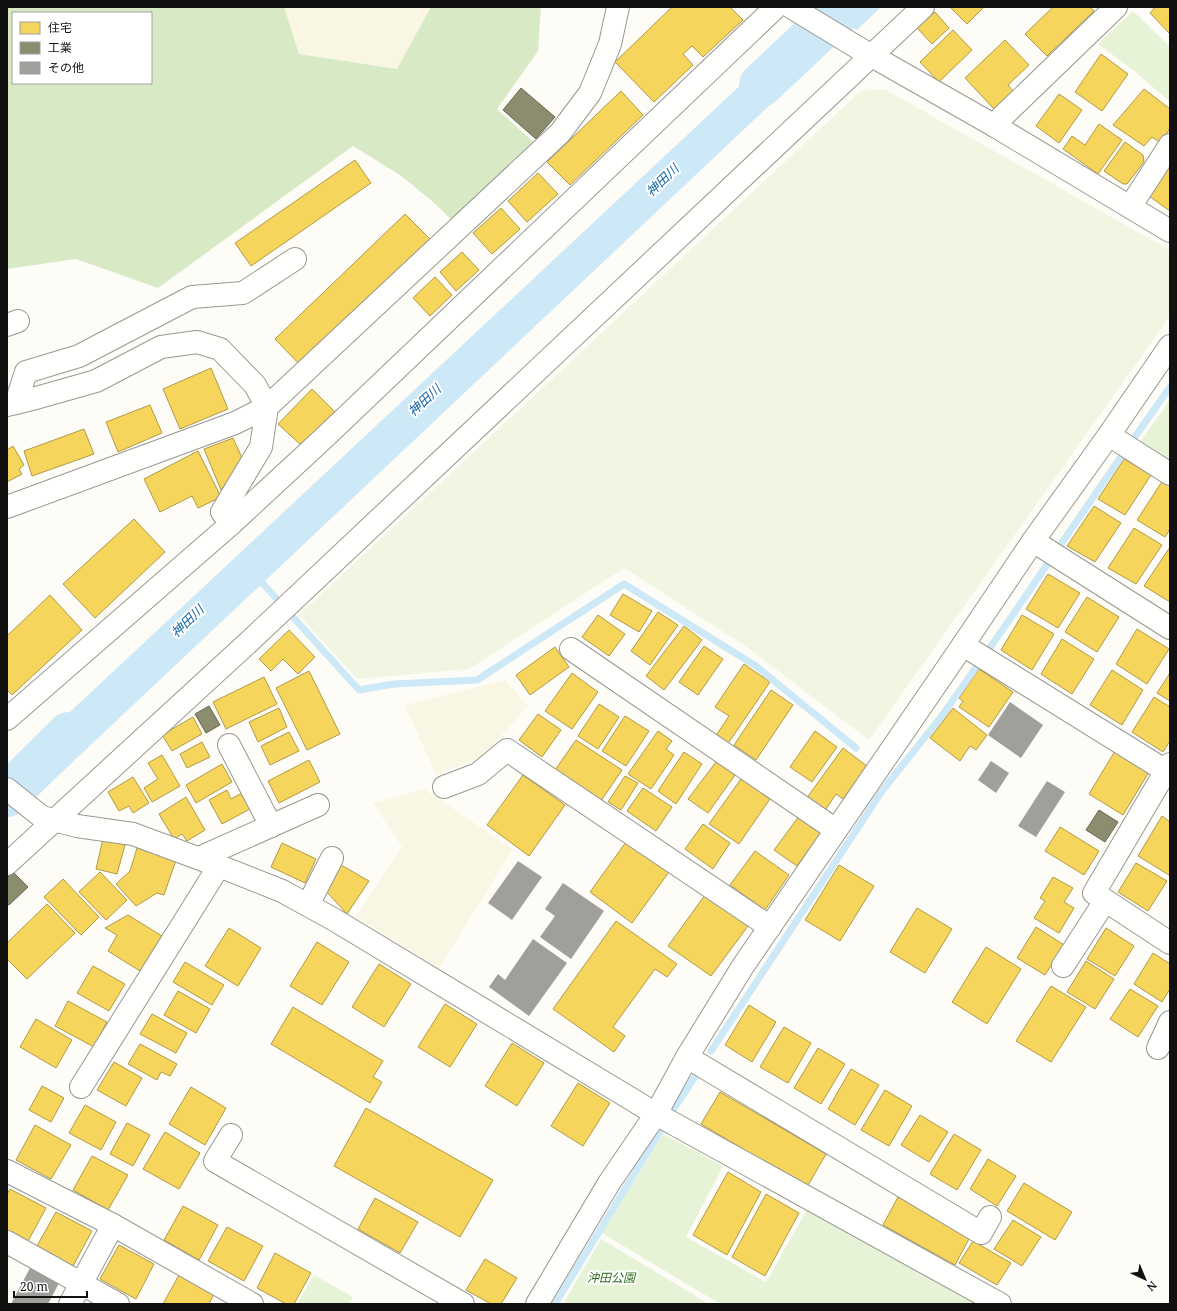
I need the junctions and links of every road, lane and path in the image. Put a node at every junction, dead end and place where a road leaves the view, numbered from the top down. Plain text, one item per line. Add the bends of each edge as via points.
1 (618, 7) edge
2 (776, 7) edge
3 (790, 7) edge
4 (923, 7) edge
5 (1116, 7) edge
6 (869, 54) junction
7 (995, 126) junction
8 (1170, 145) edge
9 (1130, 207) junction
10 (1170, 231) edge
11 (295, 259) dead end
12 (1170, 346) edge
13 (12, 404) edge
14 (267, 407) junction
15 (1121, 443) junction
16 (1170, 474) edge
17 (7, 507) edge
18 (231, 524) junction
19 (1047, 550) junction
20 (1170, 628) edge
21 (571, 649) dead end
22 (976, 654) junction
23 (7, 719) edge
24 (229, 745) dead end
25 (1168, 768) edge
26 (444, 787) dead end
27 (7, 789) edge
28 (318, 805) dead end
29 (48, 819) junction
30 (272, 826) junction
31 (836, 830) junction
32 (332, 858) dead end
33 (209, 862) junction
34 (7, 864) edge
35 (1105, 901) junction
36 (308, 905) junction
37 (770, 927) junction
38 (1170, 943) edge
39 (1063, 966) dead end
40 (1170, 1022) edge
41 (1158, 1048) dead end
42 (686, 1057) junction
43 (81, 1087) dead end
44 (656, 1114) junction
45 (231, 1135) dead end
46 (7, 1171) edge
47 (990, 1217) dead end
48 (113, 1225) junction
49 (7, 1242) edge
50 (80, 1283) junction
51 (70, 1304) edge
52 (118, 1304) edge
53 (252, 1304) edge
54 (463, 1304) edge
55 (537, 1304) edge
56 (1000, 1304) edge

1 - 14 street via 610,44 590,93 560,133
2 - 18 street
3 - 6 street
4 - 6 street
5 - 7 street
6 - 7 street
6 - 29 street via 252,639
7 - 9 street
8 - 9 street
9 - 10 street
11 - 13 street via 243,293 192,297 79,356 26,372
12 - 15 street
13 - 14 street via 96,381 161,347 197,342 220,349 255,385
14 - 17 street via 235,423
14 - 18 street via 261,447 222,512
15 - 16 street
15 - 19 street
18 - 23 street
19 - 20 street
19 - 22 street
21 - 31 street
22 - 25 street
22 - 31 street
24 - 30 street
25 - 35 street via 1094,893
26 - 37 street via 478,774 507,750
27 - 29 street
28 - 30 street
29 - 33 street via 133,834
29 - 34 street
30 - 33 street
31 - 37 street
32 - 36 street
33 - 36 street via 282,891
33 - 43 street
35 - 38 street
35 - 39 street
36 - 44 street
37 - 42 street
40 - 41 street
42 - 44 street
42 - 47 street via 981,1233
44 - 55 street via 605,1189
44 - 56 street
45 - 54 street via 215,1161
46 - 48 street
48 - 50 street
48 - 53 street
49 - 50 street
50 - 51 street
50 - 52 street

